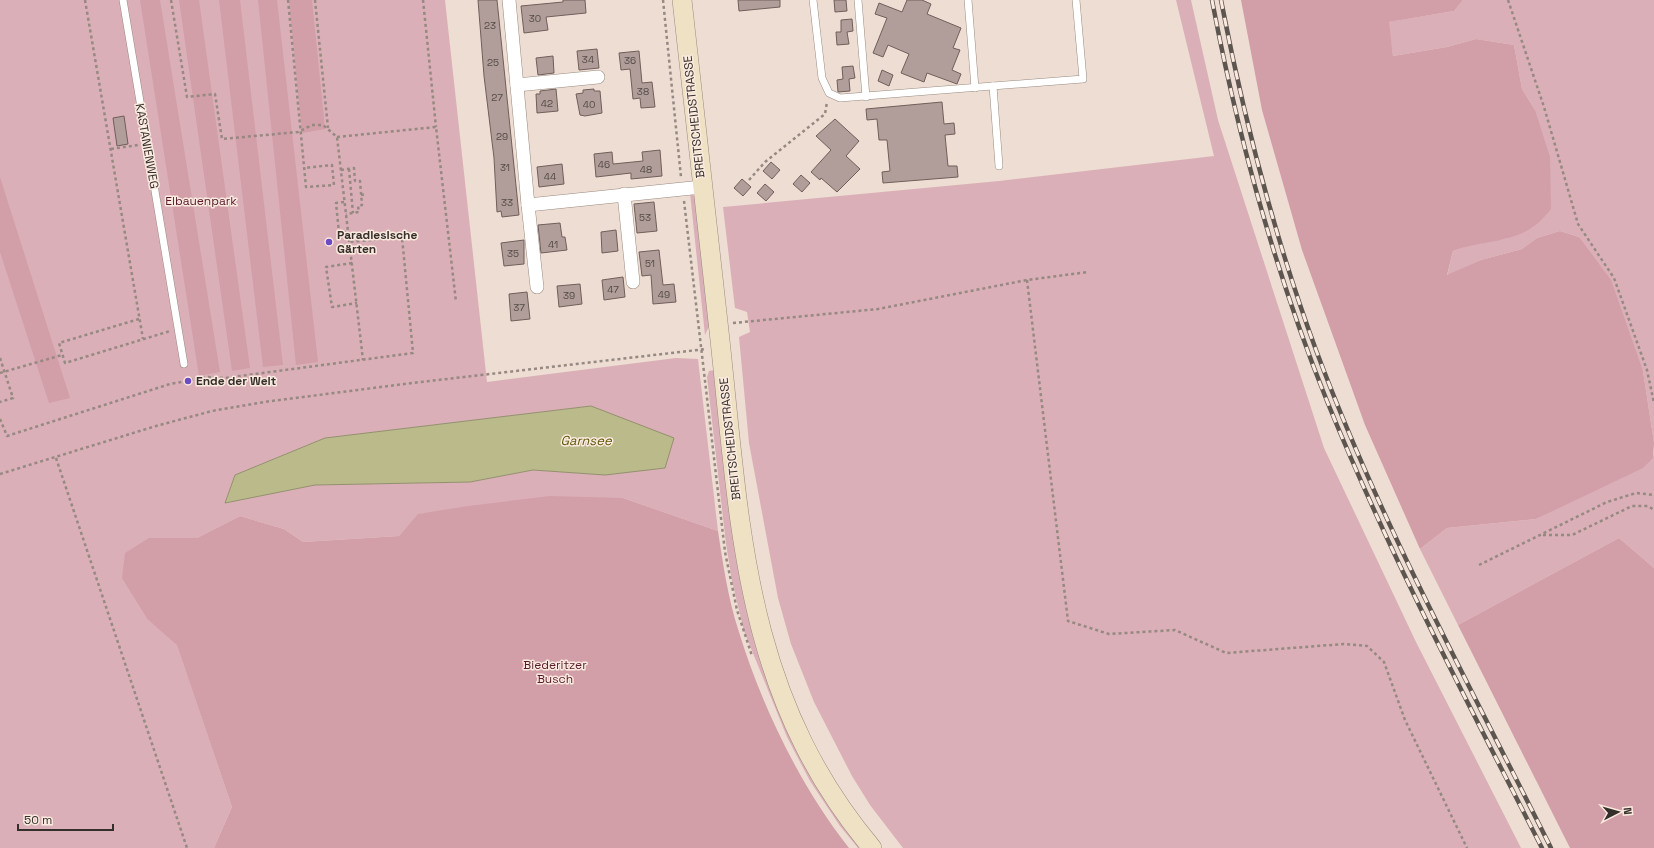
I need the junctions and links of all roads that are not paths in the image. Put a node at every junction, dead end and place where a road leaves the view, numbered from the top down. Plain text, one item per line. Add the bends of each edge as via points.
1 (122, 0) edge
2 (509, 0) edge
3 (682, 0) edge
4 (813, 0) edge
5 (858, 0) edge
6 (968, 0) edge
7 (1076, 0) edge
8 (598, 77) dead end
9 (517, 85) junction
10 (993, 86) junction
11 (975, 88) junction
12 (866, 96) junction
13 (999, 166) dead end
14 (702, 187) junction
15 (624, 194) junction
16 (528, 205) junction
17 (633, 282) dead end
18 (536, 288) dead end
19 (184, 364) dead end
20 (872, 848) edge

1 - 19 lane, KASTANIENWEG
2 - 9 street
3 - 14 street, BREITSCHEIDSTRASSE
4 - 12 lane via 822,78 829,93 840,98
5 - 12 lane
6 - 11 lane
7 - 10 lane via 1083,79
8 - 9 street
9 - 16 street
10 - 11 lane
10 - 13 lane
11 - 12 lane
14 - 15 street
14 - 20 street, BREITSCHEIDSTRASSE via 740,521 749,580 764,645 783,699 807,751 829,790
15 - 16 street
15 - 17 street
16 - 18 street

